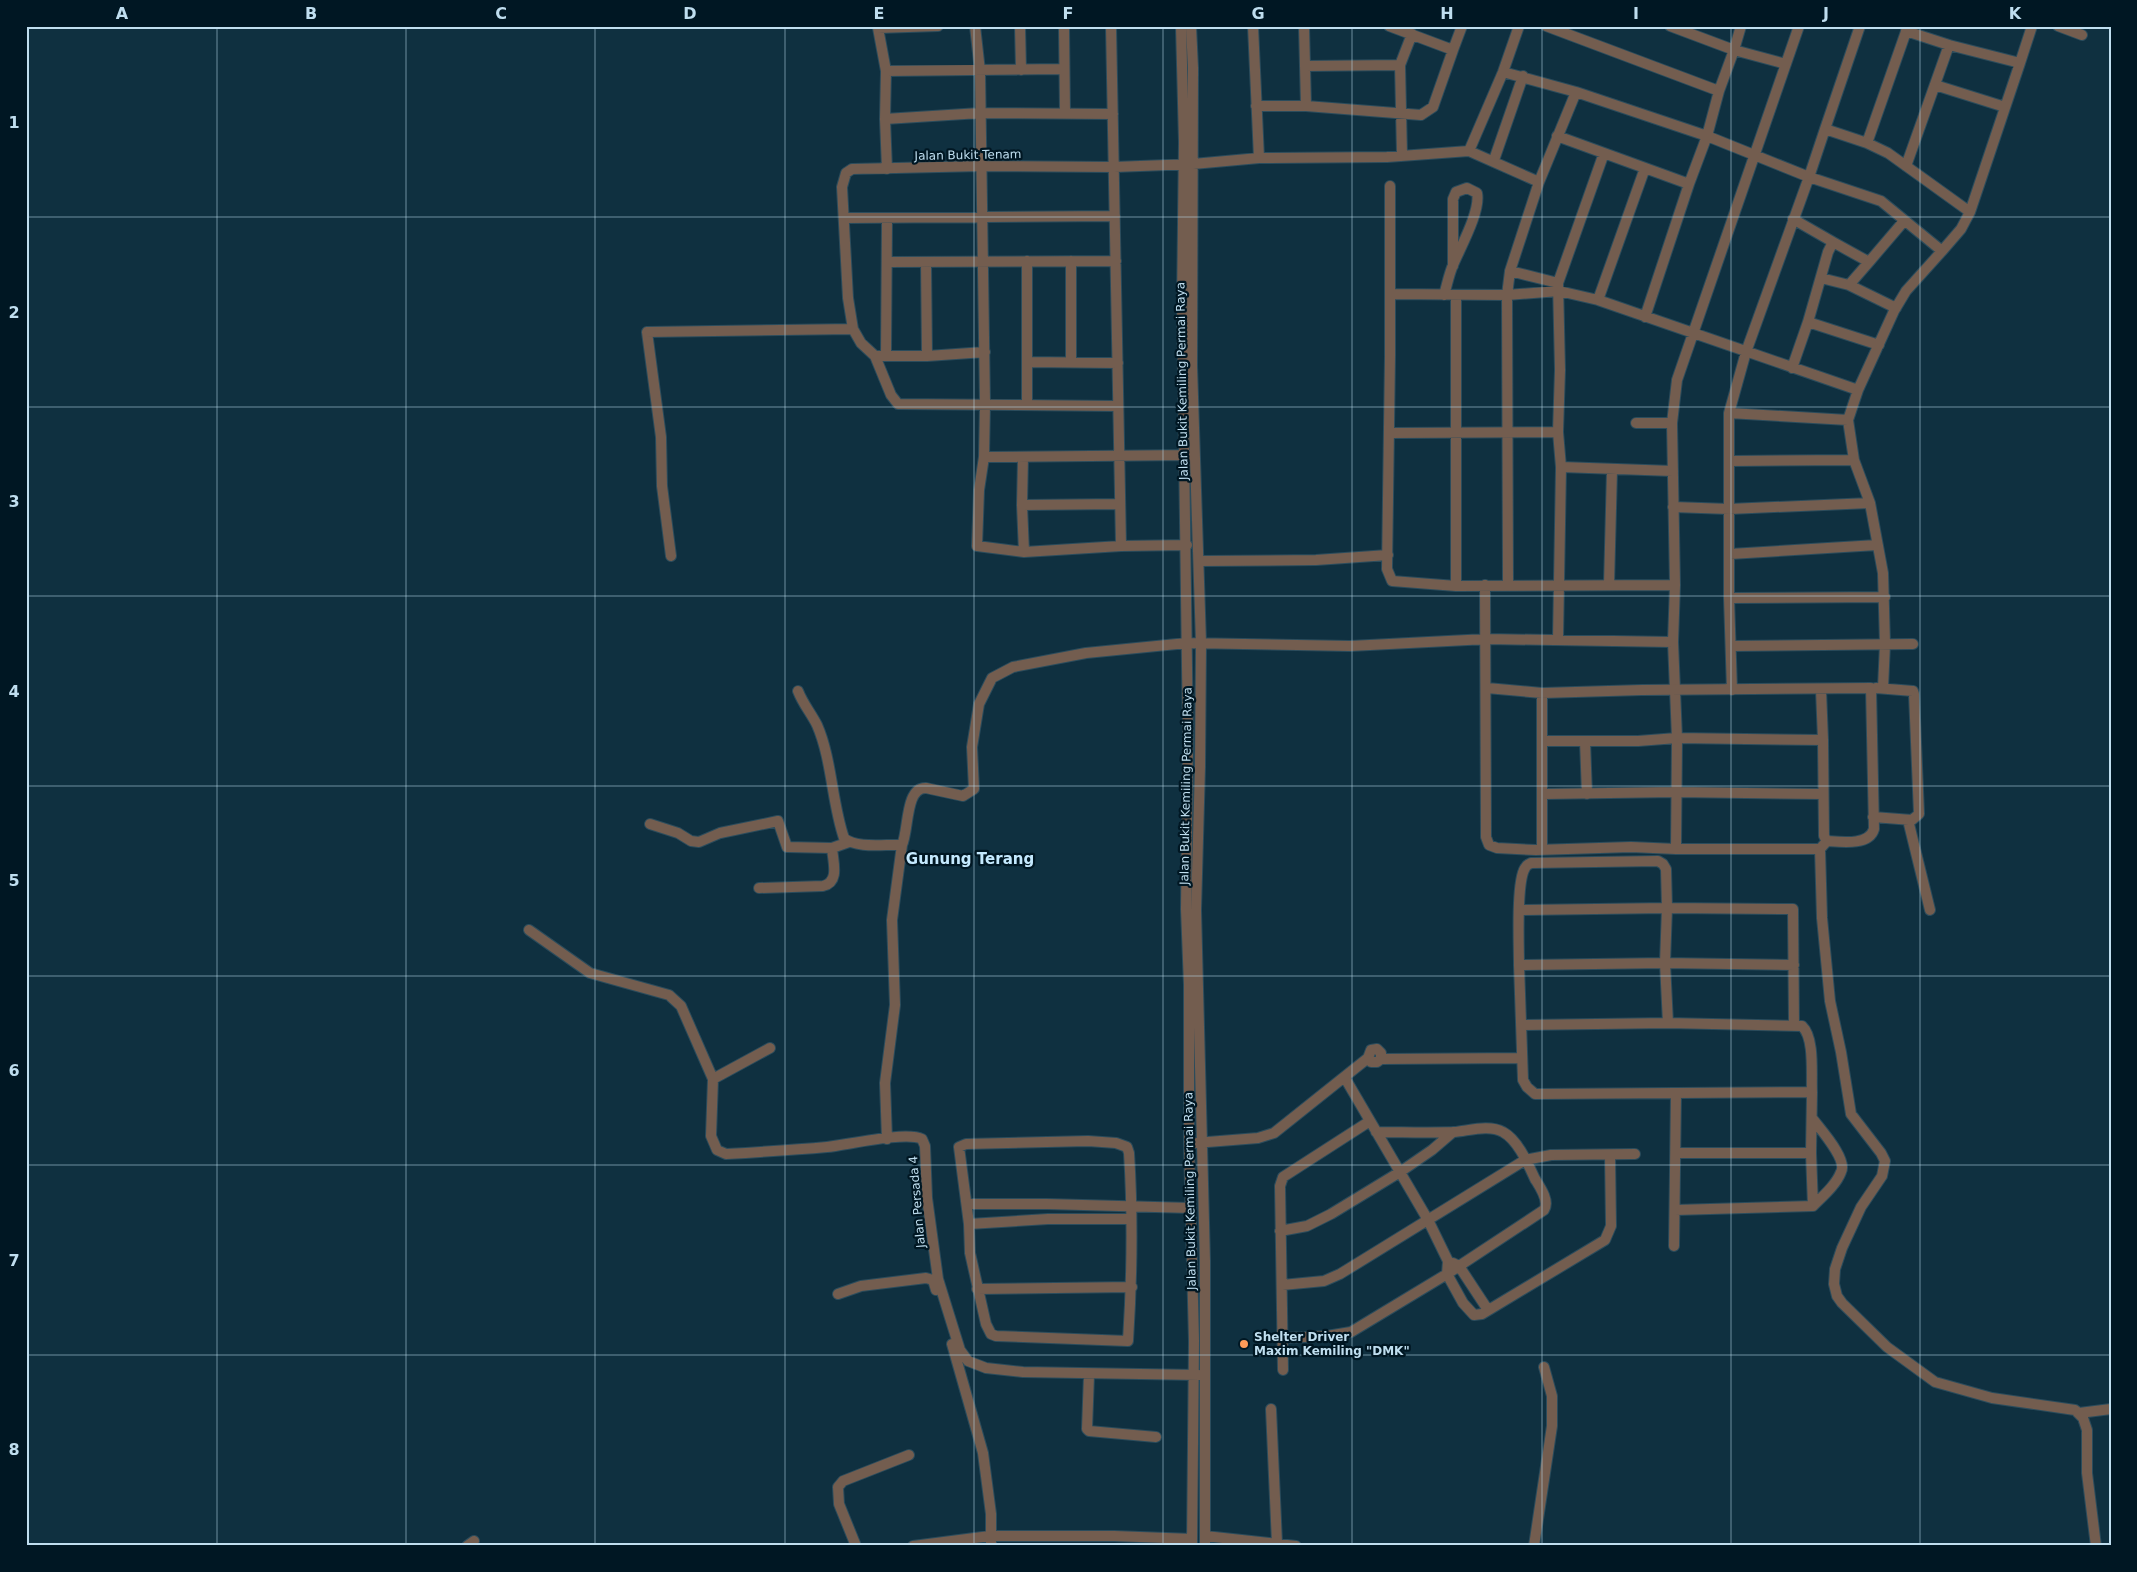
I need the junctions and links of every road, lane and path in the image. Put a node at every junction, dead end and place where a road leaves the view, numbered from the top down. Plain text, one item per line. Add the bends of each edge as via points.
1 (938, 26) edge
2 (975, 26) edge
3 (1020, 26) edge
4 (1064, 26) edge
5 (1111, 26) edge
6 (1181, 26) edge
7 (1191, 26) edge
8 (1253, 26) edge
9 (1304, 26) edge
10 (1389, 26) edge
11 (1462, 26) edge
12 (1519, 26) edge
13 (1546, 26) edge
14 (1670, 26) edge
15 (1741, 26) edge
16 (1799, 26) edge
17 (1860, 26) edge
18 (2032, 26) edge
19 (2058, 26) edge
20 (1907, 29) edge
21 (1412, 34) junction
22 (2082, 34) dead end
23 (1949, 45) junction
24 (1453, 50) junction
25 (1734, 50) junction
26 (2020, 63) junction
27 (1786, 64) junction
28 (1400, 65) junction
29 (1305, 66) junction
30 (1063, 69) junction
31 (1021, 70) junction
32 (886, 71) junction
33 (980, 71) junction
34 (1502, 72) junction
35 (1523, 76) junction
36 (1934, 84) junction
37 (1719, 91) junction
38 (1576, 92) junction
39 (1256, 106) junction
40 (1306, 106) junction
41 (2005, 107) junction
42 (980, 113) junction
43 (1401, 113) junction
44 (1065, 114) junction
45 (1113, 114) junction
46 (885, 118) junction
47 (1825, 129) junction
48 (1557, 136) junction
49 (1706, 136) junction
50 (1866, 143) junction
51 (1469, 151) junction
52 (1604, 153) junction
53 (1402, 156) junction
54 (1754, 156) junction
55 (1259, 158) junction
56 (1494, 160) junction
57 (1188, 164) junction
58 (982, 166) junction
59 (1906, 166) junction
60 (1114, 167) junction
61 (1645, 168) junction
62 (887, 169) junction
63 (1809, 177) junction
64 (1539, 182) junction
65 (1690, 184) junction
66 (1390, 186) dead end
67 (1970, 212) junction
68 (1115, 216) junction
69 (984, 217) junction
70 (845, 218) junction
71 (887, 218) junction
72 (1794, 219) junction
73 (1904, 221) junction
74 (1833, 242) junction
75 (1942, 251) junction
76 (984, 260) junction
77 (1027, 261) junction
78 (1071, 261) junction
79 (1116, 261) junction
80 (887, 262) junction
81 (926, 262) junction
82 (1869, 262) junction
83 (1453, 266) junction
84 (1510, 271) junction
85 (1821, 278) junction
86 (1849, 285) junction
87 (1558, 287) junction
88 (1390, 294) junction
89 (1444, 295) junction
90 (1508, 295) junction
91 (1456, 296) junction
92 (1598, 300) junction
93 (1896, 308) junction
94 (1644, 317) junction
95 (1808, 322) junction
96 (853, 329) junction
97 (1692, 333) junction
98 (1879, 344) junction
99 (985, 352) junction
100 (1746, 352) junction
101 (880, 355) junction
102 (927, 356) junction
103 (1027, 362) junction
104 (1071, 362) junction
105 (1118, 363) junction
106 (1792, 368) junction
107 (1858, 390) junction
108 (985, 404) junction
109 (1026, 406) junction
110 (1118, 406) junction
111 (1729, 413) junction
112 (1848, 420) junction
113 (1672, 423) junction
114 (1636, 424) dead end
115 (1508, 432) junction
116 (1558, 432) junction
117 (1390, 433) junction
118 (1456, 433) junction
119 (1119, 455) junction
120 (1190, 455) junction
121 (984, 457) junction
122 (1022, 457) junction
123 (1854, 460) junction
124 (1730, 461) junction
125 (1561, 468) junction
126 (1612, 470) junction
127 (1673, 471) junction
128 (1870, 503) junction
129 (1120, 504) junction
130 (1022, 505) junction
131 (1673, 508) junction
132 (1730, 509) junction
133 (1187, 545) junction
134 (1877, 545) junction
135 (1121, 546) junction
136 (1024, 552) junction
137 (1730, 554) junction
138 (1388, 555) junction
139 (671, 556) dead end
140 (1199, 561) junction
141 (1485, 585) junction
142 (1508, 585) junction
143 (1560, 585) junction
144 (1609, 585) junction
145 (1675, 585) junction
146 (1456, 586) junction
147 (1885, 597) junction
148 (1729, 598) junction
149 (1487, 639) junction
150 (1558, 640) junction
151 (1673, 642) junction
152 (1187, 643) junction
153 (1201, 643) junction
154 (1885, 644) junction
155 (1913, 644) dead end
156 (1730, 646) junction
157 (1487, 688) junction
158 (1871, 688) junction
159 (1883, 688) junction
160 (1674, 689) junction
161 (1732, 690) junction
162 (1821, 690) junction
163 (798, 691) dead end
164 (1542, 693) junction
165 (1677, 738) junction
166 (1823, 740) junction
167 (1585, 741) junction
168 (1543, 742) junction
169 (1676, 792) junction
170 (1542, 794) junction
171 (1587, 794) junction
172 (1824, 794) junction
173 (1873, 817) junction
174 (1908, 820) junction
175 (650, 824) dead end
176 (849, 842) junction
177 (902, 845) junction
178 (1823, 845) junction
179 (832, 848) junction
180 (1676, 849) junction
181 (1542, 850) junction
182 (759, 888) dead end
183 (1667, 908) junction
184 (1520, 910) junction
185 (1930, 910) dead end
186 (529, 930) dead end
187 (1665, 963) junction
188 (1519, 965) junction
189 (1794, 965) junction
190 (1668, 1023) junction
191 (1521, 1025) junction
192 (1794, 1025) junction
193 (770, 1048) dead end
194 (1522, 1058) junction
195 (1345, 1078) junction
196 (713, 1079) junction
197 (1676, 1092) junction
198 (1812, 1092) junction
199 (1812, 1118) junction
200 (1370, 1120) junction
201 (1376, 1132) junction
202 (1453, 1132) junction
203 (887, 1138) junction
204 (1201, 1143) junction
205 (1189, 1144) junction
206 (1676, 1153) junction
207 (1811, 1153) junction
208 (1635, 1154) dead end
209 (1610, 1155) junction
210 (1526, 1160) junction
211 (1400, 1172) junction
212 (967, 1204) junction
213 (1047, 1204) junction
214 (1814, 1206) junction
215 (1132, 1207) junction
216 (1191, 1208) junction
217 (1675, 1210) junction
218 (1048, 1219) junction
219 (1131, 1219) junction
220 (1428, 1220) junction
221 (969, 1224) junction
222 (1280, 1231) junction
223 (1674, 1246) dead end
224 (1448, 1261) junction
225 (1459, 1266) junction
226 (1447, 1274) junction
227 (1282, 1285) junction
228 (1132, 1287) junction
229 (977, 1289) junction
230 (838, 1294) dead end
231 (1488, 1310) junction
232 (1282, 1338) junction
233 (1544, 1367) dead end
234 (1283, 1370) dead end
235 (1205, 1374) junction
236 (1089, 1375) junction
237 (1193, 1376) junction
238 (1271, 1409) dead end
239 (2111, 1409) edge
240 (2079, 1413) junction
241 (1156, 1437) dead end
242 (908, 1455) dead end
243 (990, 1541) edge
244 (1205, 1541) edge
245 (1192, 1542) edge
246 (1278, 1543) junction
247 (920, 1545) edge
248 (856, 1546) edge
249 (1296, 1546) edge
250 (1534, 1546) edge
251 (2096, 1546) edge

1 - 32 street via 878,28
2 - 33 street
3 - 31 street
4 - 30 street
5 - 45 street
6 - 57 street, Jalan Bukit Kemiling Permai Raya
7 - 57 street, Jalan Bukit Kemiling Permai Raya
8 - 39 street
9 - 29 street
10 - 21 street
11 - 24 street
12 - 34 street
13 - 37 street
14 - 25 street
15 - 25 street
16 - 27 street
17 - 47 street
18 - 26 street
19 - 22 street
20 - 23 street
20 - 50 street
21 - 24 street
21 - 28 street
23 - 26 street
23 - 36 street
24 - 43 street via 1433,108 1421,115
25 - 27 street
25 - 37 street
26 - 41 street
27 - 54 street
28 - 29 street
28 - 43 street
29 - 40 street
30 - 31 street
30 - 44 street
31 - 33 street
32 - 33 street
32 - 46 street
33 - 42 street
34 - 35 street
34 - 51 street
35 - 38 street
35 - 56 street
36 - 41 street
36 - 59 street
37 - 49 street
38 - 48 street
38 - 49 street
39 - 40 street
39 - 55 street
40 - 43 street
41 - 67 street
42 - 44 street
42 - 46 street
42 - 58 street
43 - 53 street
44 - 45 street
45 - 60 street
46 - 62 street
47 - 50 street
47 - 63 street
48 - 52 street
48 - 64 street
49 - 54 street
49 - 65 street
50 - 59 street
51 - 53 street, Jalan Bukit Tenam
51 - 56 street
52 - 61 street
52 - 87 street
53 - 55 street, Jalan Bukit Tenam
54 - 63 street
54 - 97 street
55 - 57 street, Jalan Bukit Tenam
56 - 64 street
57 - 60 street, Jalan Bukit Tenam
57 - 120 street, Jalan Bukit Kemiling Permai Raya via 1192,366
58 - 60 street, Jalan Bukit Tenam
58 - 62 street, Jalan Bukit Tenam
58 - 69 street
59 - 67 street
60 - 68 street
61 - 65 street
61 - 92 street
62 - 70 street, Jalan Bukit Tenam via 852,169 846,173 842,187
63 - 72 street
63 - 73 street via 1881,200
64 - 84 street
65 - 94 street
66 - 88 street
67 - 75 street via 1961,229
68 - 69 street
68 - 79 street
69 - 71 street
69 - 76 street
70 - 71 street
70 - 96 street, Jalan Bukit Tenam via 848,298
71 - 80 street
72 - 74 street
72 - 100 street
73 - 75 street
73 - 82 street
74 - 82 street
74 - 85 street
75 - 93 street via 1906,291
76 - 77 street
76 - 81 street
76 - 99 street
77 - 78 street
77 - 103 street
78 - 79 street
78 - 104 street
79 - 105 street
80 - 81 street
80 - 101 street
81 - 102 street
82 - 86 street
83 - 83 street via 1470,230 1478,198 1476,191 1468,188 1456,192 1453,199
83 - 89 street
84 - 87 street
84 - 90 street
85 - 86 street
85 - 95 street
86 - 93 street
87 - 90 street
87 - 92 street
87 - 116 street
88 - 89 street
88 - 117 street
89 - 91 street
90 - 91 street
90 - 115 street
91 - 118 street
92 - 94 street
93 - 98 street
94 - 97 street
95 - 98 street
95 - 106 street
96 - 101 street via 864,347
96 - 139 street via 647,332 661,437 662,486
97 - 100 street
97 - 113 street via 1677,380
98 - 107 street
99 - 102 street
99 - 108 street
100 - 106 street
100 - 111 street
101 - 102 street
101 - 108 street via 891,395 898,404
103 - 104 street
103 - 109 street
104 - 105 street
105 - 110 street
106 - 107 street
107 - 112 street
108 - 109 street
108 - 121 street
109 - 110 street
110 - 119 street
111 - 112 street
111 - 124 street
112 - 123 street
113 - 114 street
113 - 127 street
115 - 116 street
115 - 118 street
115 - 142 street
116 - 125 street
117 - 118 street
117 - 138 street
118 - 146 street
119 - 120 street
119 - 122 street
119 - 129 street
120 - 133 street, Jalan Bukit Kemiling Permai Raya
120 - 140 street, Jalan Bukit Kemiling Permai Raya
121 - 122 street
121 - 136 street via 977,546
122 - 130 street
123 - 124 street
123 - 128 street
124 - 132 street
125 - 126 street
125 - 143 street
126 - 127 street
126 - 144 street
127 - 131 street
128 - 132 street
128 - 134 street
129 - 130 street
129 - 135 street
130 - 136 street
131 - 132 street
131 - 145 street
132 - 137 street
133 - 135 street
133 - 152 street, Jalan Bukit Kemiling Permai Raya
134 - 137 street
134 - 147 street
135 - 136 street
137 - 148 street
138 - 140 street via 1316,560
138 - 146 street via 1387,569 1392,581
140 - 153 street, Jalan Bukit Kemiling Permai Raya
141 - 142 street
141 - 146 street
141 - 149 street
142 - 143 street
143 - 144 street
143 - 150 street
144 - 145 street
145 - 151 street
147 - 148 street
147 - 154 street
148 - 156 street
149 - 150 street
149 - 153 street via 1350,646
149 - 157 street
150 - 151 street
151 - 160 street
152 - 153 street
152 - 177 street via 1086,654 1013,667 992,678 979,704 972,747 974,789 963,796 926,788 915,792
152 - 205 street, Jalan Bukit Kemiling Permai Raya
153 - 204 street, Jalan Bukit Kemiling Permai Raya via 1196,910
154 - 155 street
154 - 156 street
154 - 159 street
156 - 161 street
157 - 164 street
157 - 181 street via 1487,841 1497,848
158 - 159 street
158 - 162 street
158 - 173 street
159 - 174 street via 1908,689 1914,694 1919,814
160 - 161 street
160 - 164 street
160 - 165 street
161 - 162 street
162 - 166 street
163 - 176 street via 816,725 843,834
164 - 168 street
165 - 166 street
165 - 167 street
165 - 169 street
166 - 172 street
167 - 168 street
167 - 171 street
168 - 170 street
169 - 171 street
169 - 172 street
169 - 180 street
170 - 171 street
170 - 181 street
172 - 178 street
173 - 174 street
173 - 178 street via 1874,829 1869,838
174 - 185 street
175 - 179 street via 700,842 720,833 778,821 787,847
176 - 177 street
176 - 179 street
177 - 203 street via 892,920 896,1005 885,1083
178 - 180 street
178 - 240 street via 1822,918 1830,1001 1851,1114 1884,1161 1882,1176 1861,1207 1842,1248 1835,1269 1837,1296 1887,1347 1935,1382 1992,1398
179 - 182 street via 834,869 830,884
180 - 181 street
183 - 184 street
183 - 184 street via 1665,866 1658,861 1646,861 1528,864 1521,882
183 - 187 street
183 - 189 street via 1792,909
184 - 188 street
186 - 196 street via 590,972 668,995 681,1006
187 - 188 street
187 - 189 street
187 - 190 street
188 - 191 street
189 - 192 street
190 - 191 street
190 - 192 street
191 - 194 street
192 - 198 street via 1802,1026 1808,1034
193 - 196 street
194 - 195 street via 1381,1059 1381,1053 1375,1048
194 - 197 street via 1523,1080 1535,1094
195 - 200 street
195 - 204 street via 1274,1134
196 - 203 street, Jalan Persada 4 via 711,1136 717,1150 726,1154 828,1147
197 - 198 street
197 - 206 street
198 - 199 street
199 - 207 street
199 - 214 street via 1841,1158 1843,1167 1835,1182
200 - 201 street
200 - 222 street via 1283,1177
201 - 202 street
201 - 211 street
202 - 210 street via 1499,1130 1509,1136
202 - 211 street
203 - 236 street, Jalan Persada 4 via 919,1138 924,1143 927,1198 938,1278 960,1350 968,1361 986,1368
204 - 205 street
204 - 235 street, Jalan Bukit Kemiling Permai Raya
205 - 216 street, Jalan Bukit Kemiling Permai Raya
206 - 207 street
206 - 217 street
207 - 214 street
208 - 209 street
209 - 210 street via 1551,1155
209 - 231 street via 1611,1226 1605,1240
210 - 220 street
210 - 225 street via 1546,1207
211 - 220 street
211 - 222 street via 1307,1226
212 - 213 street
212 - 215 street via 958,1149 964,1144 1088,1141 1127,1147
212 - 221 street
213 - 215 street
213 - 218 street
214 - 217 street
215 - 216 street
215 - 219 street
216 - 237 street, Jalan Bukit Kemiling Permai Raya
217 - 223 street
218 - 219 street
218 - 221 street
219 - 228 street
220 - 224 street
220 - 227 street via 1340,1274 1324,1281
221 - 229 street via 970,1253
222 - 227 street
224 - 225 street
224 - 226 street
225 - 226 street
225 - 231 street
226 - 231 street via 1470,1313 1477,1316
226 - 232 street via 1351,1332
227 - 232 street
228 - 229 street
228 - 229 street via 1128,1341 996,1336 988,1330
230 - 243 street via 861,1286 914,1278 933,1280 983,1453 991,1514
232 - 234 street
233 - 250 street via 1552,1396 1552,1426
235 - 237 street, Jalan Persada 4
235 - 244 street, Jalan Bukit Kemiling Permai Raya
236 - 237 street, Jalan Persada 4
236 - 241 street via 1089,1431
237 - 245 street, Jalan Bukit Kemiling Permai Raya
238 - 246 street
239 - 240 street
240 - 251 street via 2087,1430 2087,1474
242 - 248 street via 843,1481 838,1487 839,1504
243 - 245 street via 1114,1536
243 - 247 street
244 - 246 street
246 - 249 street

